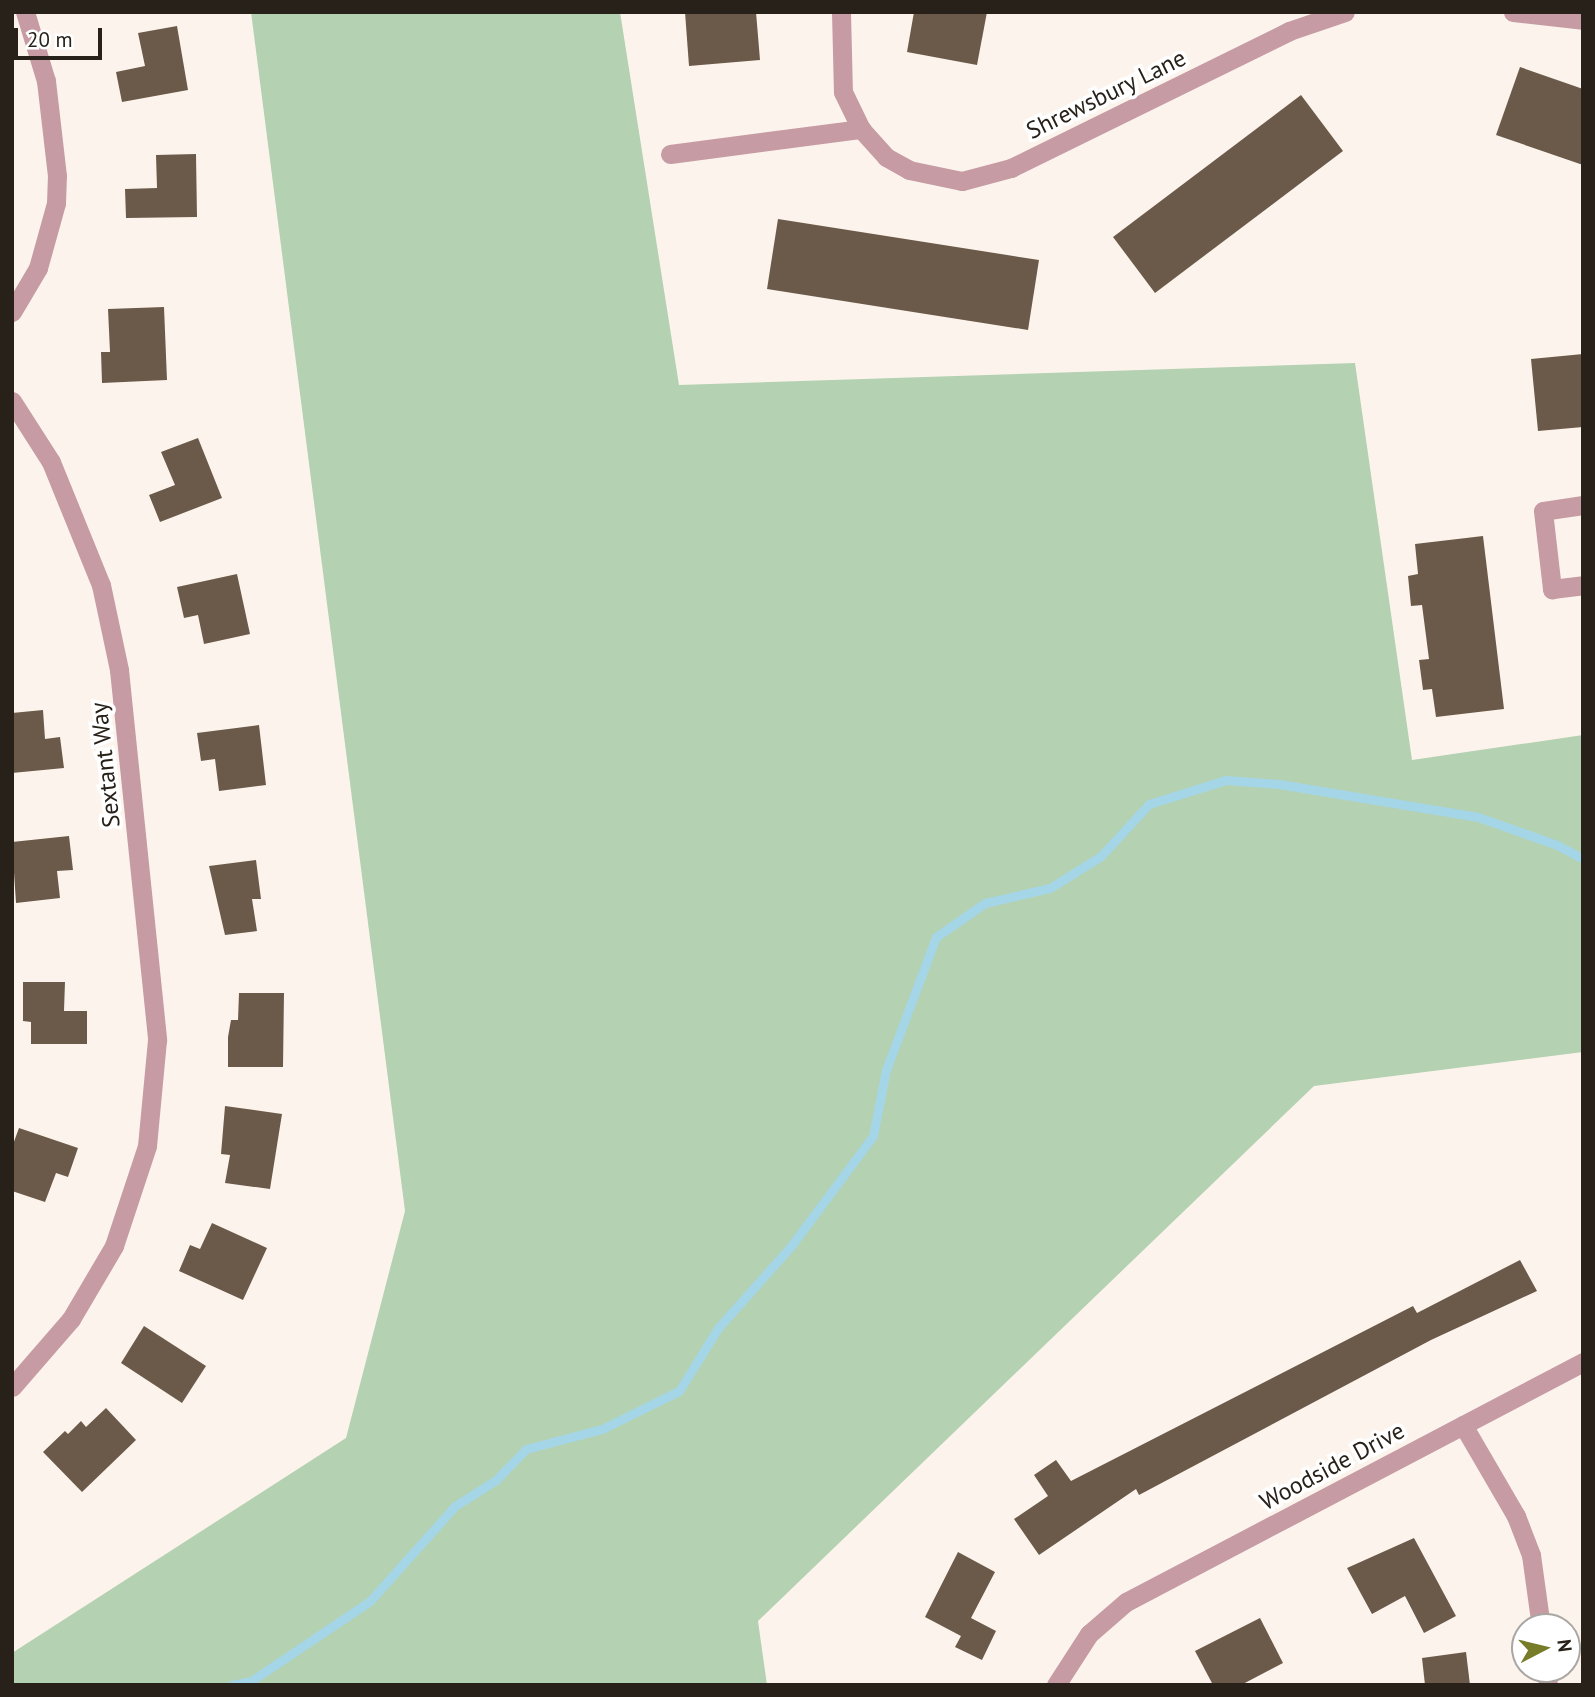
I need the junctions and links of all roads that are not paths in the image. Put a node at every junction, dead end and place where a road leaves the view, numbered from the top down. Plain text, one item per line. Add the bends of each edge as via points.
1 (25, 12) edge
2 (841, 12) edge
3 (1345, 12) edge
4 (1513, 12) edge
5 (1552, 14) edge
6 (1583, 20) edge
7 (861, 129) junction
8 (670, 154) dead end
9 (12, 312) edge
10 (12, 401) edge
11 (1583, 505) edge
12 (1583, 585) edge
13 (1583, 1362) edge
14 (12, 1387) edge
15 (1463, 1425) junction
16 (1539, 1613) edge
17 (1056, 1685) edge

1 - 9 street via 53,122 56,203 38,268
2 - 7 street via 843,92
3 - 7 street, Shrewsbury Lane via 1289,31 999,174 975,180 935,178 886,157
4 - 5 street
5 - 6 street
7 - 8 street
10 - 14 street, Sextant Way via 51,462 88,543 119,670 158,1040 147,1146 130,1207 102,1272 46,1352
11 - 12 street via 1543,511 1552,589
13 - 15 street, Woodside Drive
15 - 16 street via 1516,1516 1531,1555
15 - 17 street, Woodside Drive via 1126,1602 1107,1616 1066,1664

